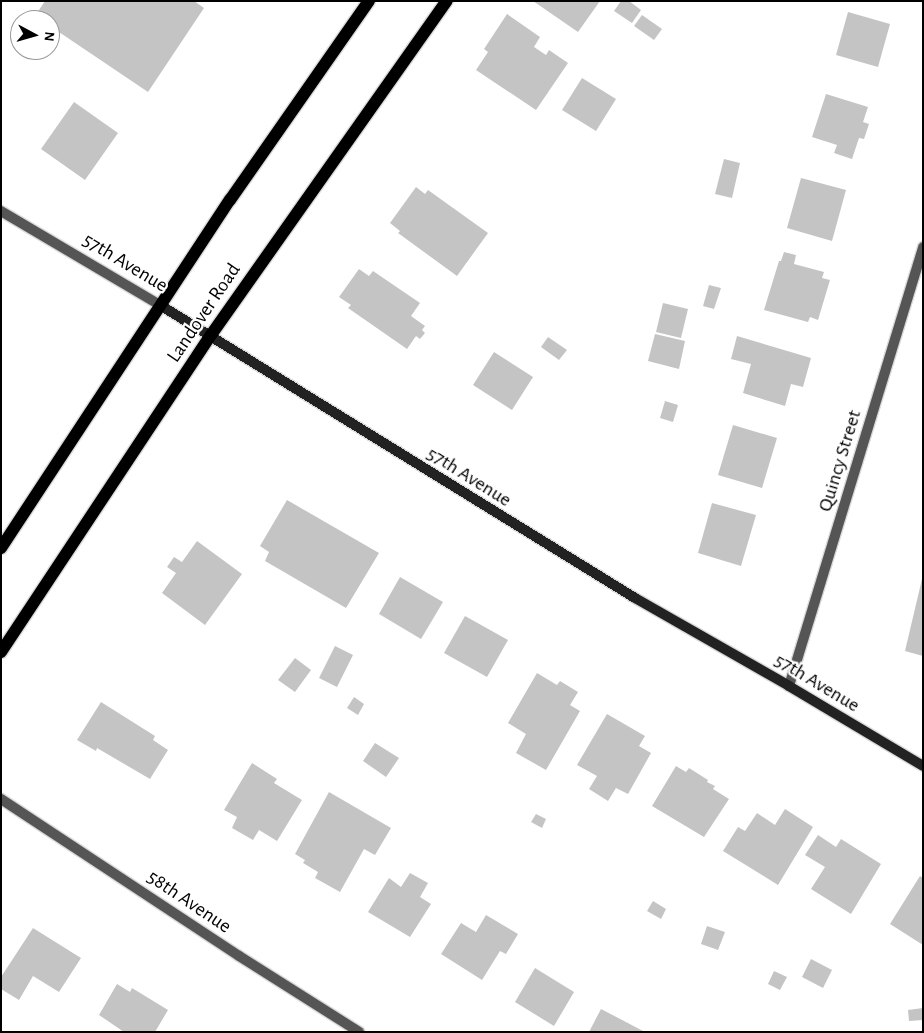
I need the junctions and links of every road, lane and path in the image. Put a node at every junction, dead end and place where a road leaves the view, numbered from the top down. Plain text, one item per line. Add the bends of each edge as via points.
1 (369, 1) edge
2 (447, 1) edge
3 (1, 210) edge
4 (923, 247) edge
5 (160, 305) junction
6 (211, 336) junction
7 (1, 548) edge
8 (1, 652) edge
9 (789, 686) junction
10 (923, 766) edge
11 (1, 799) edge
12 (358, 1032) edge

1 - 5 main road, Landover Road
2 - 6 main road, Landover Road
3 - 5 street, 57th Avenue
4 - 9 street, Quincy Street
5 - 6 street, 57th Avenue
5 - 7 main road, Landover Road
6 - 8 main road, Landover Road
6 - 9 street, 57th Avenue via 635,598
9 - 10 street, 57th Avenue
11 - 12 street, 58th Avenue

